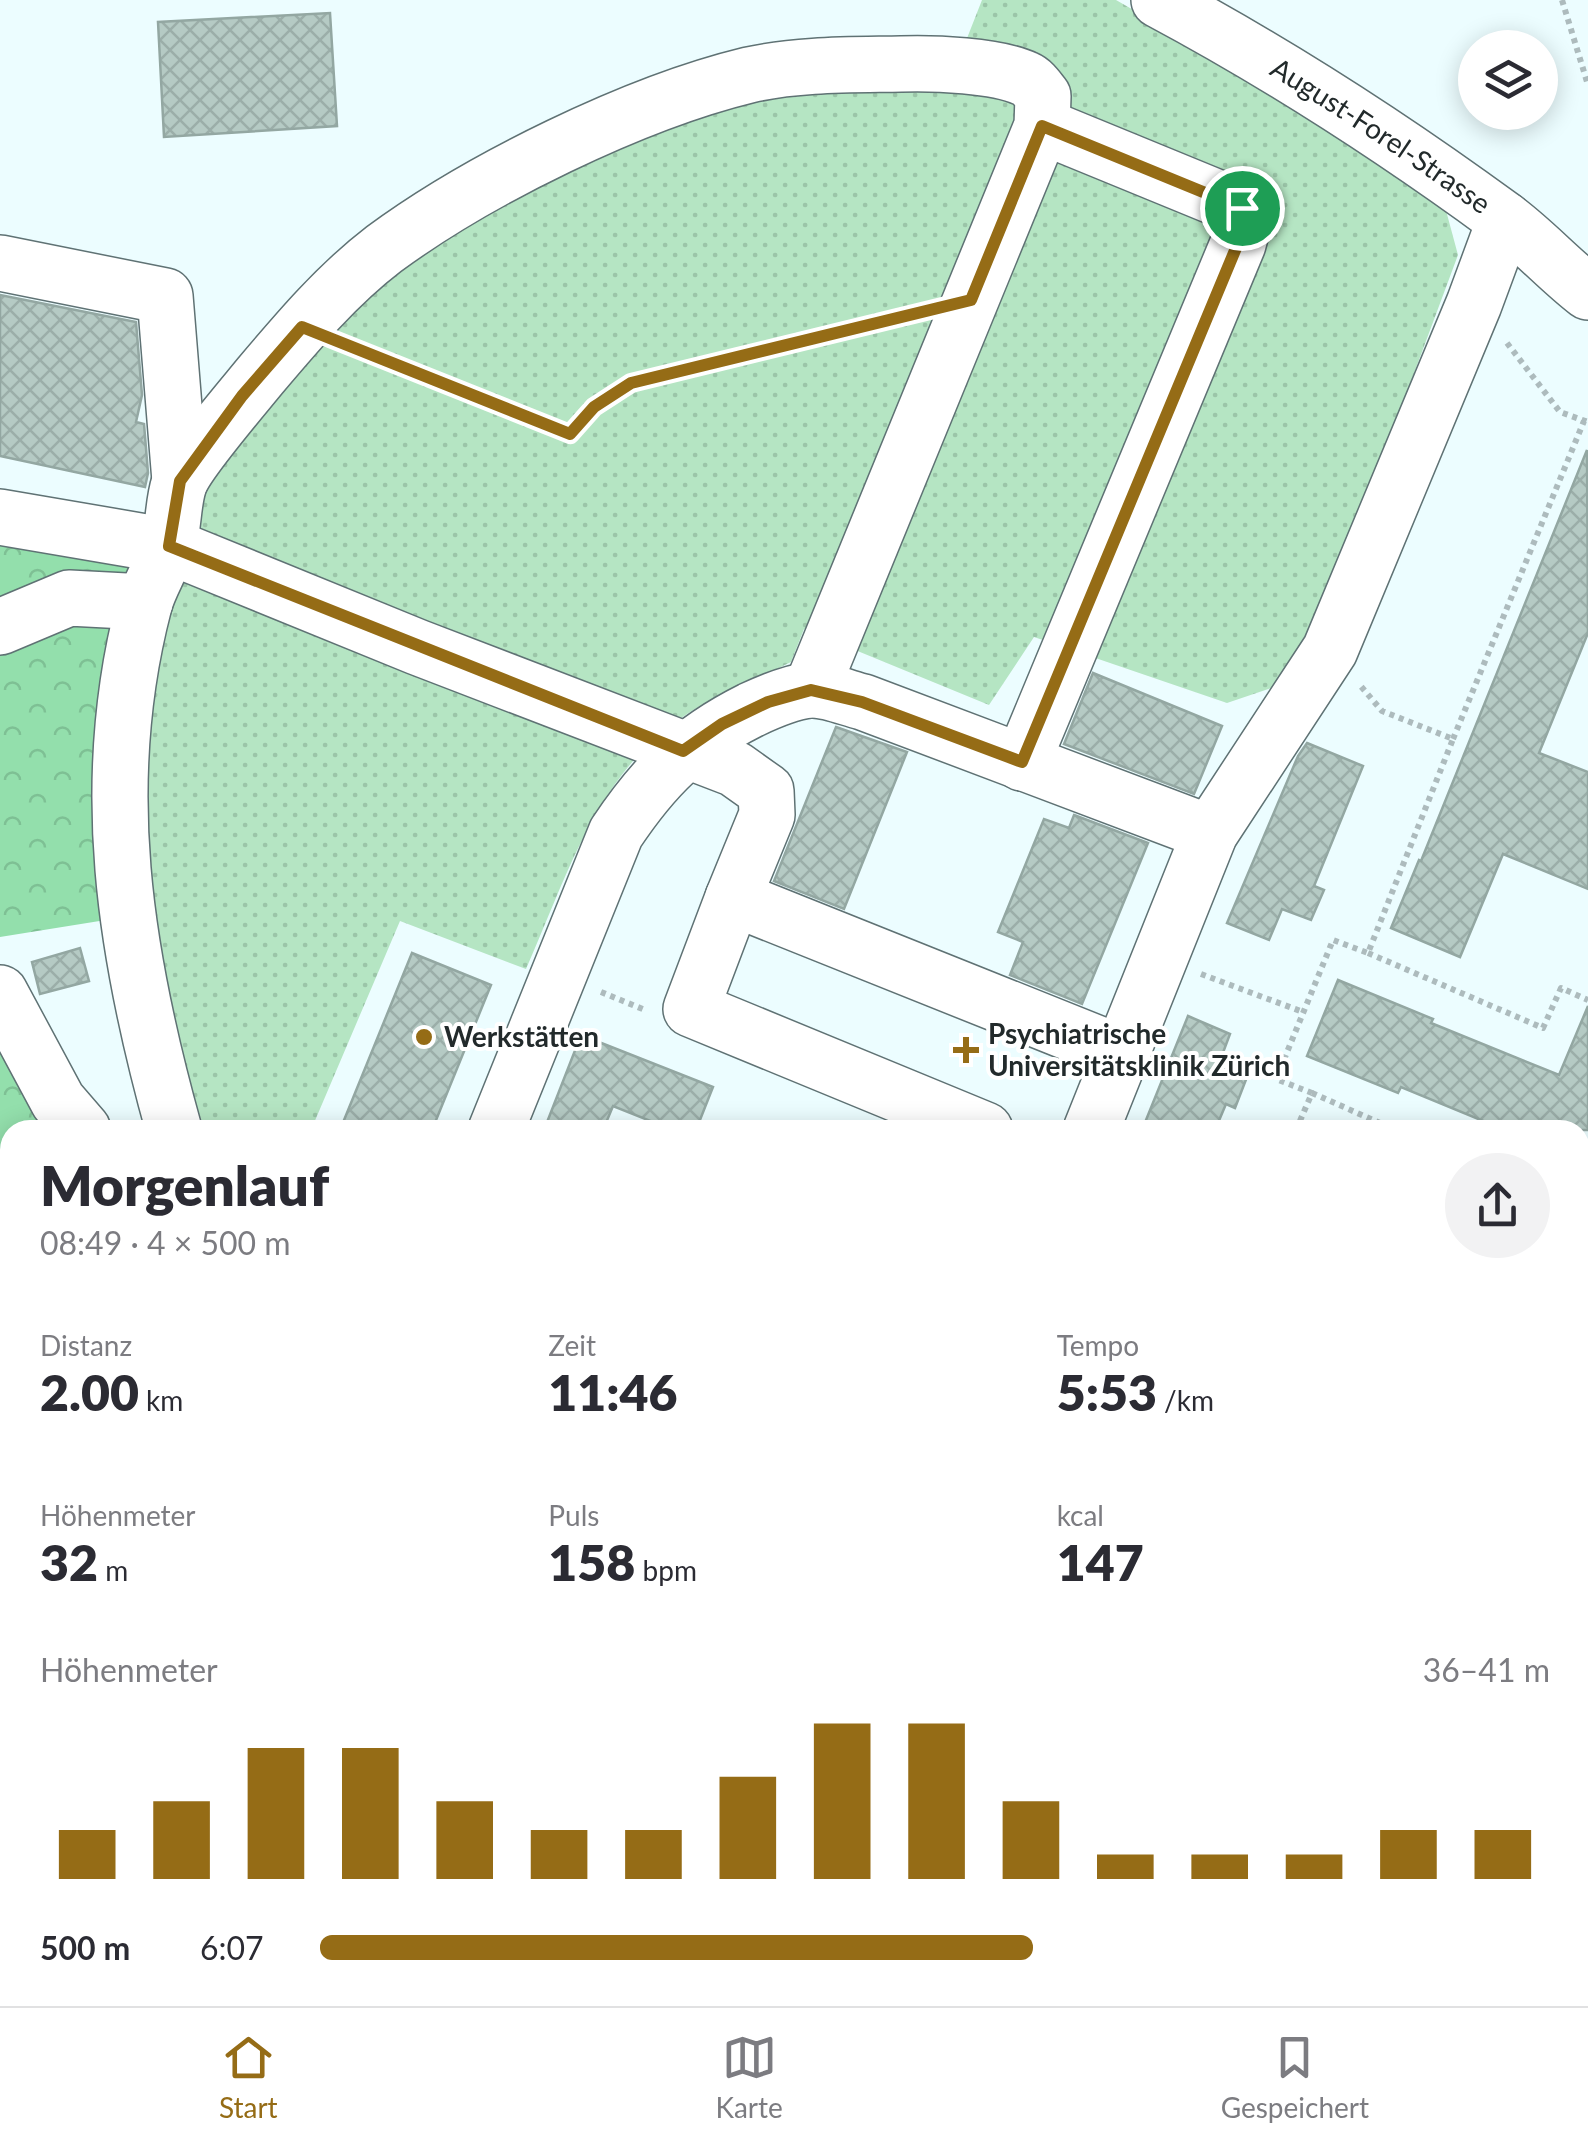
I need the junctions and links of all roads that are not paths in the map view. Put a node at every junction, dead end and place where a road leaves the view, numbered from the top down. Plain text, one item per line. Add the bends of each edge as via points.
1 (1159, 0) edge
2 (1042, 126) junction
3 (1505, 220) junction
4 (0, 263) edge
5 (1588, 292) edge
6 (180, 481) junction
7 (0, 516) edge
8 (169, 546) junction
9 (145, 602) junction
10 (0, 627) edge
11 (811, 690) junction
12 (683, 751) junction
13 (1022, 762) junction
14 (1210, 834) junction
15 (733, 898) junction
16 (0, 993) edge
17 (1123, 1054) junction
18 (74, 1120) edge
19 (171, 1120) edge
20 (500, 1120) edge
21 (961, 1120) edge
22 (1095, 1120) edge

1 - 3 street, August-Forel-Strasse via 1218,31
2 - 6 street via 1044,96 1030,80 936,63 751,75 646,108 542,156 383,250 302,327
2 - 11 street
2 - 13 street via 1242,208 1246,224
3 - 5 street, August-Forel-Strasse
3 - 14 street via 1330,650
4 - 6 street via 164,296
6 - 8 street
7 - 8 street
8 - 9 street
8 - 12 street
9 - 10 street via 69,598
9 - 19 street via 120,748 122,888 138,992
11 - 12 street via 768,702
11 - 13 street via 862,702
12 - 15 street via 735,769 766,792 767,815
12 - 20 street via 616,833
13 - 14 street
14 - 17 street
15 - 17 street
15 - 21 street via 691,1008
16 - 18 street
17 - 22 street

